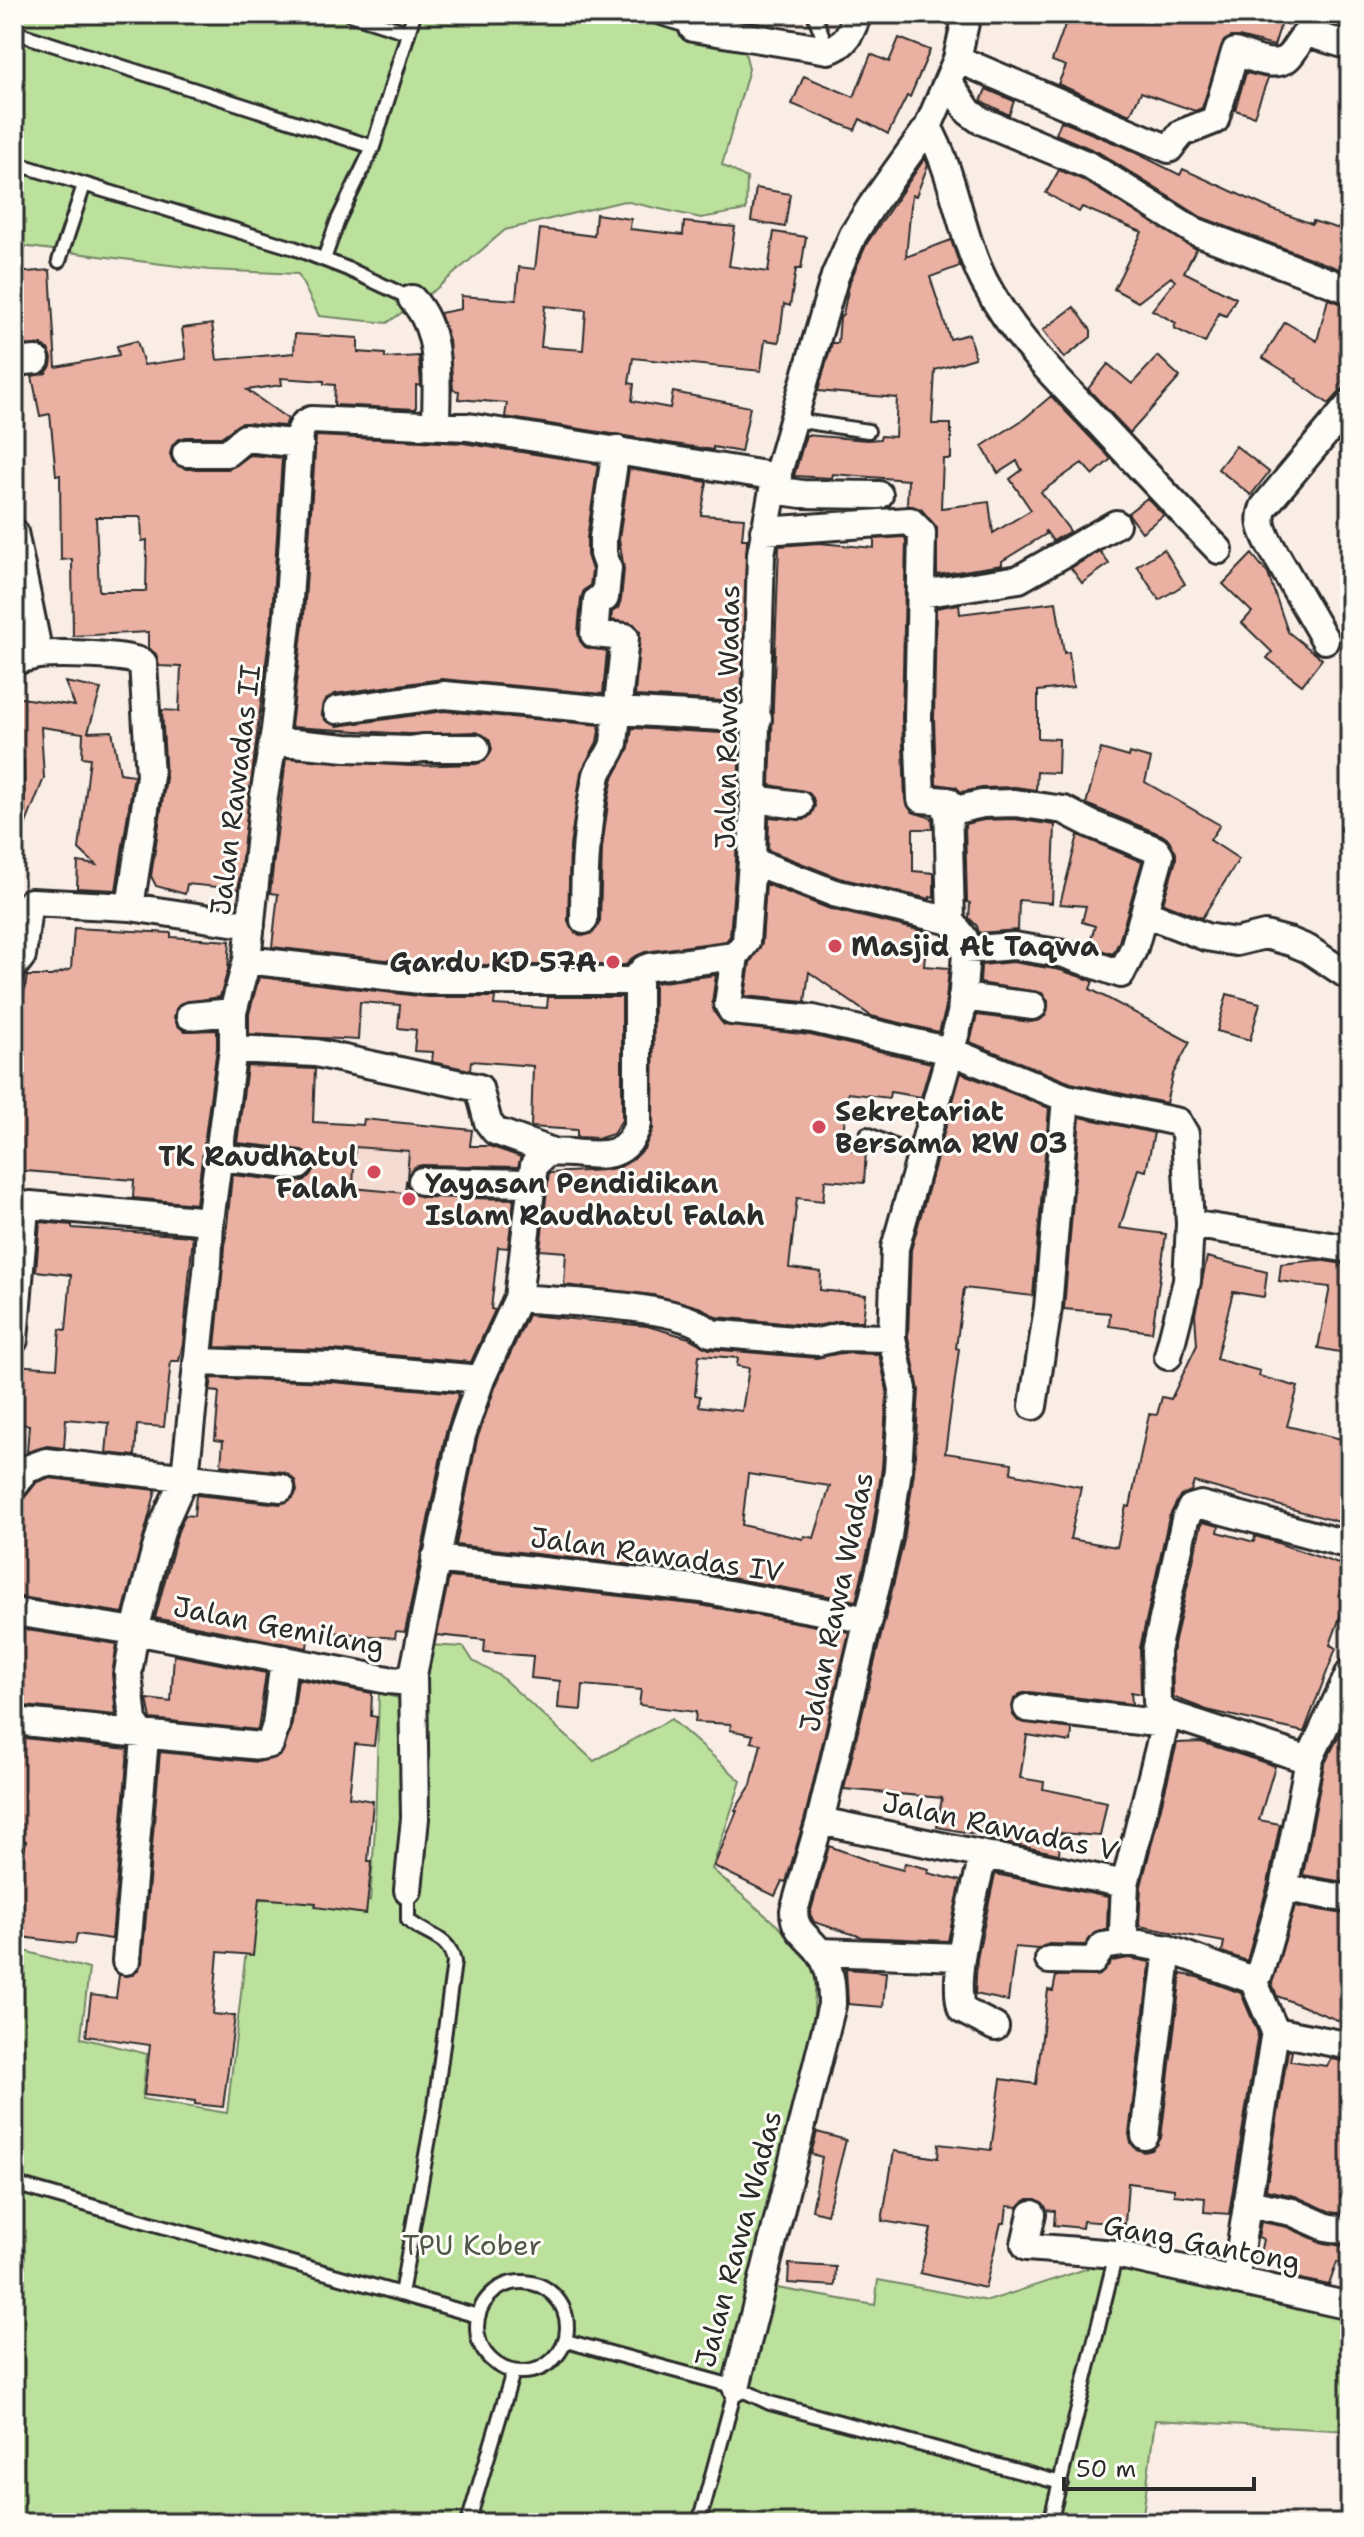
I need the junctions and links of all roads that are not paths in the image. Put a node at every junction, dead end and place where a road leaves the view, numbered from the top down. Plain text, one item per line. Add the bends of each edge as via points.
1 (350, 14) edge
2 (414, 14) edge
3 (648, 14) edge
4 (814, 14) edge
5 (858, 14) edge
6 (967, 14) edge
7 (697, 21) edge
8 (14, 32) edge
9 (407, 32) junction
10 (1350, 46) edge
11 (828, 50) junction
12 (953, 71) junction
13 (928, 127) junction
14 (373, 147) junction
15 (14, 163) edge
16 (84, 185) junction
17 (324, 259) junction
18 (59, 261) dead end
19 (1350, 290) edge
20 (412, 299) joint
21 (1350, 404) edge
22 (794, 420) junction
23 (436, 425) junction
24 (868, 431) dead end
25 (300, 444) junction
26 (616, 449) junction
27 (186, 453) dead end
28 (776, 483) junction
29 (879, 495) dead end
30 (1116, 524) dead end
31 (764, 531) junction
32 (14, 532) edge
33 (1219, 550) dead end
34 (921, 594) junction
35 (1325, 640) dead end
36 (27, 658) edge
37 (337, 710) dead end
38 (618, 711) junction
39 (758, 719) junction
40 (273, 741) junction
41 (476, 748) dead end
42 (753, 799) junction
43 (799, 805) dead end
44 (947, 812) junction
45 (752, 861) junction
46 (130, 907) junction
47 (1144, 913) junction
48 (584, 920) dead end
49 (951, 921) junction
50 (251, 925) junction
51 (965, 950) junction
52 (735, 956) junction
53 (247, 960) junction
54 (14, 966) edge
55 (1350, 977) edge
56 (637, 981) junction
57 (962, 997) junction
58 (1033, 1006) dead end
59 (233, 1012) junction
60 (190, 1016) dead end
61 (233, 1049) junction
62 (950, 1051) junction
63 (1066, 1098) junction
64 (867, 1134) dead end
65 (553, 1152) junction
66 (218, 1157) junction
67 (921, 1158) junction
68 (298, 1166) dead end
69 (422, 1181) dead end
70 (530, 1183) junction
71 (210, 1221) junction
72 (1190, 1224) junction
73 (1350, 1249) edge
74 (518, 1298) junction
75 (892, 1338) junction
76 (14, 1340) edge
77 (1168, 1356) dead end
78 (197, 1362) junction
79 (481, 1379) junction
80 (1033, 1406) dead end
81 (185, 1476) junction
82 (14, 1485) edge
83 (281, 1488) dead end
84 (1350, 1545) edge
85 (435, 1559) junction
86 (14, 1612) edge
87 (869, 1620) junction
88 (135, 1631) junction
89 (284, 1659) junction
90 (1350, 1672) edge
91 (413, 1675) junction
92 (1027, 1708) dead end
93 (1165, 1718) junction
94 (14, 1721) edge
95 (142, 1734) junction
96 (1309, 1760) junction
97 (820, 1821) junction
98 (983, 1856) junction
99 (1125, 1884) junction
100 (1284, 1888) junction
101 (408, 1890) joint
102 (1350, 1899) edge
103 (1129, 1942) junction
104 (1168, 1949) junction
105 (820, 1952) junction
106 (961, 1957) junction
107 (1049, 1960) dead end
108 (126, 1961) dead end
109 (1253, 1980) junction
110 (995, 2027) dead end
111 (1275, 2031) junction
112 (1350, 2046) edge
113 (1145, 2136) dead end
114 (14, 2184) edge
115 (1247, 2203) junction
116 (1032, 2214) dead end
117 (1350, 2231) edge
118 (1116, 2254) junction
119 (1235, 2281) junction
120 (401, 2294) junction
121 (1350, 2306) edge
122 (478, 2316) junction
123 (566, 2341) junction
124 (513, 2372) junction
125 (736, 2387) junction
126 (1061, 2483) junction
127 (468, 2523) edge
128 (699, 2523) edge
129 (1050, 2523) edge

1 - 9 lane
2 - 9 lane
3 - 7 lane
4 - 11 lane
5 - 11 street via 840,47
6 - 12 street, Jalan Rawa Wadas
7 - 11 street
8 - 14 lane
9 - 14 lane
10 - 12 street via 1307,33 1289,58 1274,64 1235,52 1215,120 1182,133 1169,149
12 - 13 street, Jalan Rawa Wadas
12 - 19 street via 969,112 980,120 1090,166 1194,231
13 - 22 street, Jalan Rawa Wadas via 853,235 835,276
13 - 33 street via 944,158 966,239 1009,321
14 - 17 lane
15 - 16 lane
16 - 17 lane
16 - 18 lane
17 - 20 lane
20 - 23 street via 435,347
21 - 35 street via 1261,516 1262,530
22 - 24 lane
22 - 28 street, Jalan Rawa Wadas
23 - 25 street via 311,420 304,424
23 - 26 street
25 - 27 street via 245,438 227,453
25 - 40 street, Jalan Rawadas II
26 - 28 street
26 - 38 street via 603,538 605,598 597,600 594,634 625,637
28 - 29 street via 802,494
28 - 31 street, Jalan Rawa Wadas
30 - 34 street via 1019,579
31 - 34 street via 910,521 922,533
31 - 39 street, Jalan Rawa Wadas
32 - 36 street
34 - 44 street via 921,799 948,801
36 - 46 street via 129,658 143,663 150,776
37 - 38 street via 444,695
38 - 39 street
38 - 48 street via 612,751 598,771 587,832
39 - 42 street, Jalan Rawa Wadas
40 - 41 street via 346,748
40 - 50 street, Jalan Rawadas II
42 - 43 street
42 - 45 street, Jalan Rawa Wadas
44 - 47 street via 993,803 1064,810 1156,850 1160,856
44 - 49 street
45 - 49 street, Jalan Rawa Wadas via 834,893
45 - 52 street via 746,942
46 - 50 street
46 - 54 street via 31,902 22,956
47 - 51 street via 1121,974 1064,954 1014,946
47 - 55 street via 1206,937 1236,942 1265,935 1291,942
49 - 51 street, Jalan Rawa Wadas via 964,938
50 - 53 street, Jalan Rawadas II
51 - 57 street, Jalan Rawa Wadas
52 - 56 street via 644,969
52 - 62 street via 728,1004 732,1011 813,1019
53 - 56 street via 429,981
53 - 59 street, Jalan Rawadas II
56 - 65 street via 634,1139 610,1155
57 - 58 street
57 - 62 street, Jalan Rawa Wadas
59 - 60 street
59 - 61 street, Jalan Rawadas II
61 - 65 street via 316,1053 479,1088 495,1131
61 - 66 street, Jalan Rawadas II
62 - 63 street
62 - 67 street, Jalan Rawa Wadas
63 - 72 street via 1180,1124
63 - 80 street via 1048,1308
64 - 67 lane
65 - 70 street via 534,1165
66 - 68 street
66 - 71 street, Jalan Rawadas II
67 - 75 street, Jalan Rawa Wadas via 895,1248
69 - 70 street
70 - 74 street, Jalan Gemilang
71 - 76 street via 25,1208
71 - 78 street, Jalan Rawadas II
72 - 73 street
72 - 77 street via 1187,1281
74 - 75 street via 668,1313 698,1321 710,1333 818,1342
74 - 79 street, Jalan Gemilang
75 - 87 street, Jalan Rawa Wadas via 903,1389 898,1470
78 - 79 street via 333,1366
78 - 81 street, Jalan Rawadas II
79 - 85 street, Jalan Gemilang via 462,1435
81 - 82 street via 46,1462 27,1469
81 - 83 street
81 - 88 street, Jalan Rawadas II via 163,1525
84 - 93 street via 1201,1505 1191,1508 1156,1651 1157,1702
85 - 87 street, Jalan Rawadas IV via 702,1589
85 - 91 street, Jalan Gemilang
86 - 88 street, Jalan Gemilang
87 - 97 street, Jalan Rawa Wadas
88 - 89 street, Jalan Gemilang
88 - 95 street, Jalan Rawadas II via 129,1700
89 - 91 street, Jalan Gemilang via 388,1680
89 - 95 street via 270,1744
90 - 96 street
91 - 101 street via 415,1818
92 - 93 street
93 - 96 street
93 - 99 street
94 - 95 street
95 - 108 street, Jalan Rawadas II
96 - 100 street
97 - 98 street, Jalan Rawadas V
97 - 105 street, Jalan Rawa Wadas via 794,1911 800,1933
98 - 99 street, Jalan Rawadas V
98 - 106 street
99 - 103 street, Jalan Rawadas V via 1123,1929
100 - 102 street
100 - 109 street via 1260,1972
101 - 120 lane via 408,1920 452,1949 454,1962
103 - 104 street
103 - 107 street via 1103,1946 1093,1961
104 - 109 street
104 - 113 street
105 - 106 street
105 - 125 street, Jalan Rawa Wadas via 832,1985 832,2005
106 - 110 street via 962,2010
109 - 111 street
111 - 112 street
111 - 115 street
114 - 120 lane
115 - 117 street
115 - 119 street
116 - 118 street, Gang Gantong via 1027,2247
118 - 119 street, Gang Gantong
118 - 126 lane
119 - 121 street, Gang Gantong
120 - 122 lane
122 - 123 lane via 490,2296 510,2283 527,2281 555,2295 568,2325
122 - 124 lane via 481,2345 489,2357
123 - 124 lane via 545,2366
123 - 125 lane, Jalan Rawa Wadas
124 - 127 lane
125 - 126 lane via 770,2403
125 - 128 lane
126 - 129 lane

